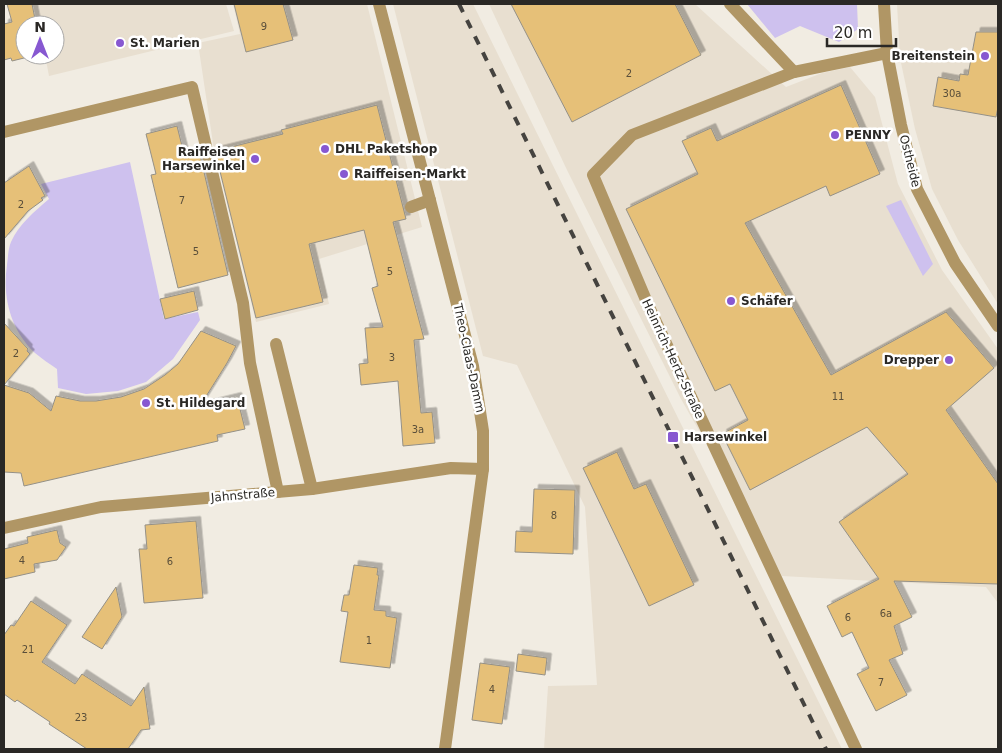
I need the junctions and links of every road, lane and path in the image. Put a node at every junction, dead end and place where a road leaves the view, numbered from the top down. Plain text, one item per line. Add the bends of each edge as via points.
1 (380, 4) edge
2 (730, 4) edge
3 (884, 4) edge
4 (887, 53) junction
5 (794, 72) junction
6 (4, 132) edge
7 (430, 200) junction
8 (410, 207) dead end
9 (998, 326) edge
10 (276, 344) dead end
11 (483, 469) junction
12 (312, 488) junction
13 (278, 492) junction
14 (4, 528) edge
15 (445, 749) edge
16 (856, 749) edge

1 - 7 street, Theo-Claas-Damm
2 - 5 street
3 - 4 street, Ostheide
4 - 5 street, Heinrich-Hertz-Straße
4 - 9 street, Ostheide via 916,189 954,263
5 - 16 street, Heinrich-Hertz-Straße via 632,135 592,175 653,316
6 - 13 street via 192,87 243,303 250,363
7 - 8 street
7 - 11 street, Theo-Claas-Damm via 473,366 483,431
10 - 12 street
11 - 12 street, Jahnstraße via 451,468
11 - 15 street, Theo-Claas-Damm
12 - 13 street, Jahnstraße
13 - 14 street, Jahnstraße via 101,507

